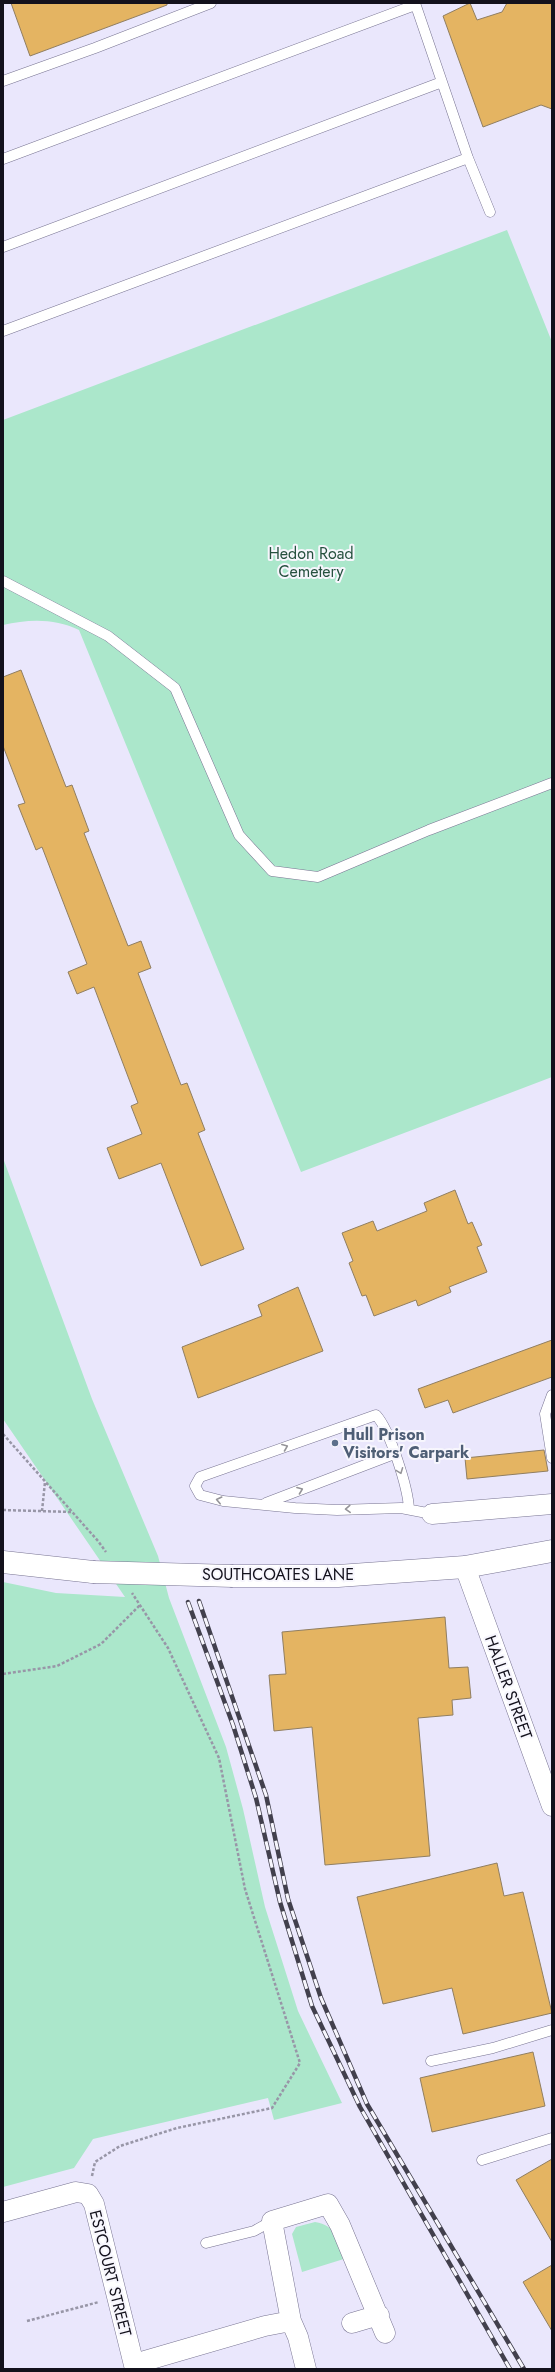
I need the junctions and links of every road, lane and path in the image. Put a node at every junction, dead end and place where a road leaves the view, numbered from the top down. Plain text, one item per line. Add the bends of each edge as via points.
1 (211, 3) edge
2 (415, 4) edge
3 (3, 81) edge
4 (442, 82) junction
5 (468, 158) junction
6 (3, 159) edge
7 (490, 212) dead end
8 (3, 247) edge
9 (3, 330) edge
10 (3, 581) edge
11 (552, 783) edge
12 (552, 1395) edge
13 (3, 1434) edge
14 (394, 1454) junction
15 (552, 1458) edge
16 (45, 1481) junction
17 (264, 1504) junction
18 (552, 1504) edge
19 (409, 1509) junction
20 (3, 1510) edge
21 (42, 1512) junction
22 (73, 1512) junction
23 (432, 1514) joint
24 (552, 1551) edge
25 (107, 1554) dead end
26 (3, 1562) edge
27 (465, 1567) junction
28 (128, 1586) dead end
29 (140, 1605) junction
30 (3, 1674) edge
31 (552, 1806) edge
32 (552, 2030) edge
33 (431, 2061) dead end
34 (552, 2138) edge
35 (482, 2160) dead end
36 (88, 2194) junction
37 (3, 2212) edge
38 (272, 2221) junction
39 (206, 2243) dead end
40 (117, 2297) junction
41 (28, 2321) dead end
42 (292, 2321) junction
43 (352, 2322) dead end
44 (135, 2367) edge
45 (306, 2369) edge

1 - 3 lane
2 - 4 lane
2 - 6 lane
4 - 5 lane
4 - 8 lane
5 - 7 lane
5 - 9 lane
10 - 11 lane via 108,636 175,688 239,835 272,872 318,877 429,830
12 - 15 lane via 545,1414
13 - 16 path
17 -> 14 lane
17 -> 14 lane via 223,1501 200,1495 195,1486 200,1477 376,1415 386,1430
14 -> 19 lane via 408,1493
16 - 21 path
16 - 22 path
19 -> 17 lane via 337,1510
18 - 23 street
19 - 23 lane
20 - 21 path
21 - 22 path
22 - 25 path
24 - 27 street, SOUTHCOATES LANE
26 - 27 street, SOUTHCOATES LANE, bridge via 93,1572 233,1576 338,1576
27 - 31 street, HALLER STREET
28 - 29 path
29 - 30 path via 101,1644 57,1666
29 - 36 path via 168,1648 219,1758 244,1890 300,2064 272,2108 177,2128 120,2146 95,2162
32 - 33 lane via 493,2048
34 - 35 lane
36 - 37 street, ESTCOURT STREET via 76,2192
36 - 40 street, ESTCOURT STREET via 94,2204
38 - 39 lane via 254,2231
38 - 42 street
38 - 43 street via 328,2204 340,2225 382,2324
40 - 41 path
40 - 44 street, ESTCOURT STREET
42 - 44 street via 265,2326
42 - 45 street

